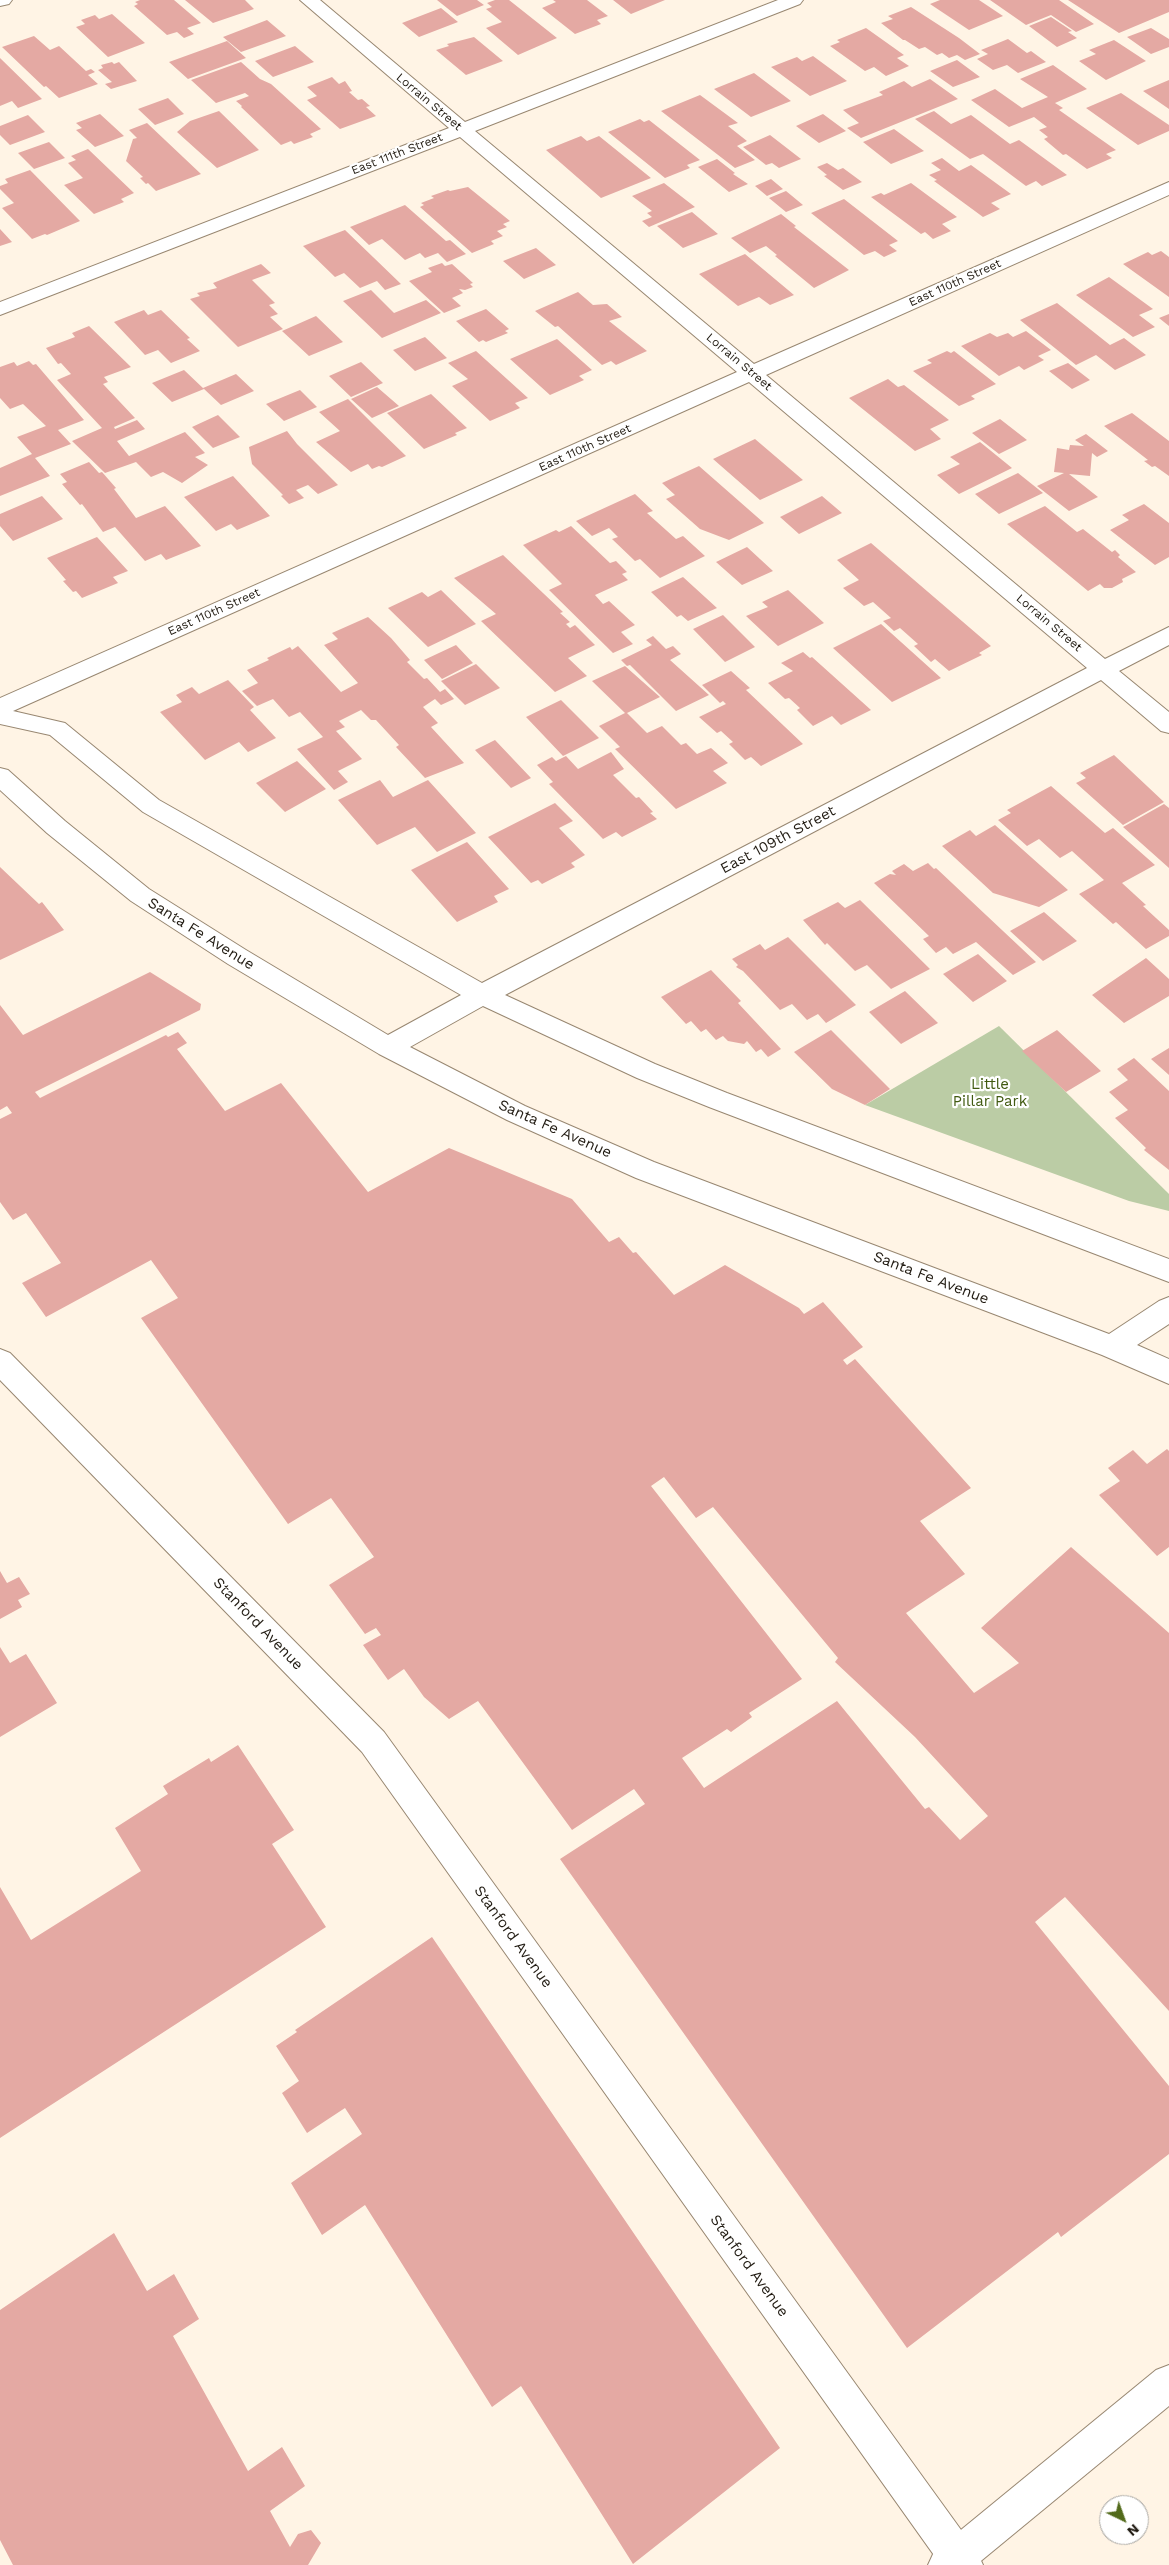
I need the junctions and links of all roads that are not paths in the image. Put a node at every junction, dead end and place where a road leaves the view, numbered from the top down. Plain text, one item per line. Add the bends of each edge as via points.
1 (309, 0) edge
2 (794, 0) edge
3 (461, 129) junction
4 (1169, 188) edge
5 (0, 309) edge
6 (753, 373) junction
7 (1169, 634) edge
8 (1103, 669) junction
9 (0, 707) edge
10 (0, 716) edge
11 (1169, 725) edge
12 (0, 776) edge
13 (482, 995) junction
14 (388, 1047) junction
15 (1169, 1271) edge
16 (1169, 1308) edge
17 (1112, 1347) junction
18 (0, 1361) edge
19 (1169, 1372) edge
20 (1169, 2383) edge
21 (956, 2562) edge

1 - 3 street, Lorrain Street
2 - 3 street, East 111th Street
3 - 5 street, East 111th Street
3 - 6 street, Lorrain Street
4 - 6 street, East 110th Street
6 - 8 street, Lorrain Street
6 - 9 street, East 110th Street
7 - 8 street, East 109th Street
8 - 11 street, Lorrain Street
8 - 13 street, East 109th Street
10 - 13 street via 57,730 151,806
12 - 14 street, Santa Fe Avenue via 140,895
13 - 14 street, East 109th Street
13 - 15 street via 646,1071 718,1100
14 - 17 street, Santa Fe Avenue via 516,1113 645,1170
16 - 17 street
17 - 19 street, Santa Fe Avenue
18 - 21 street, Stanford Avenue via 373,1742
20 - 21 street

